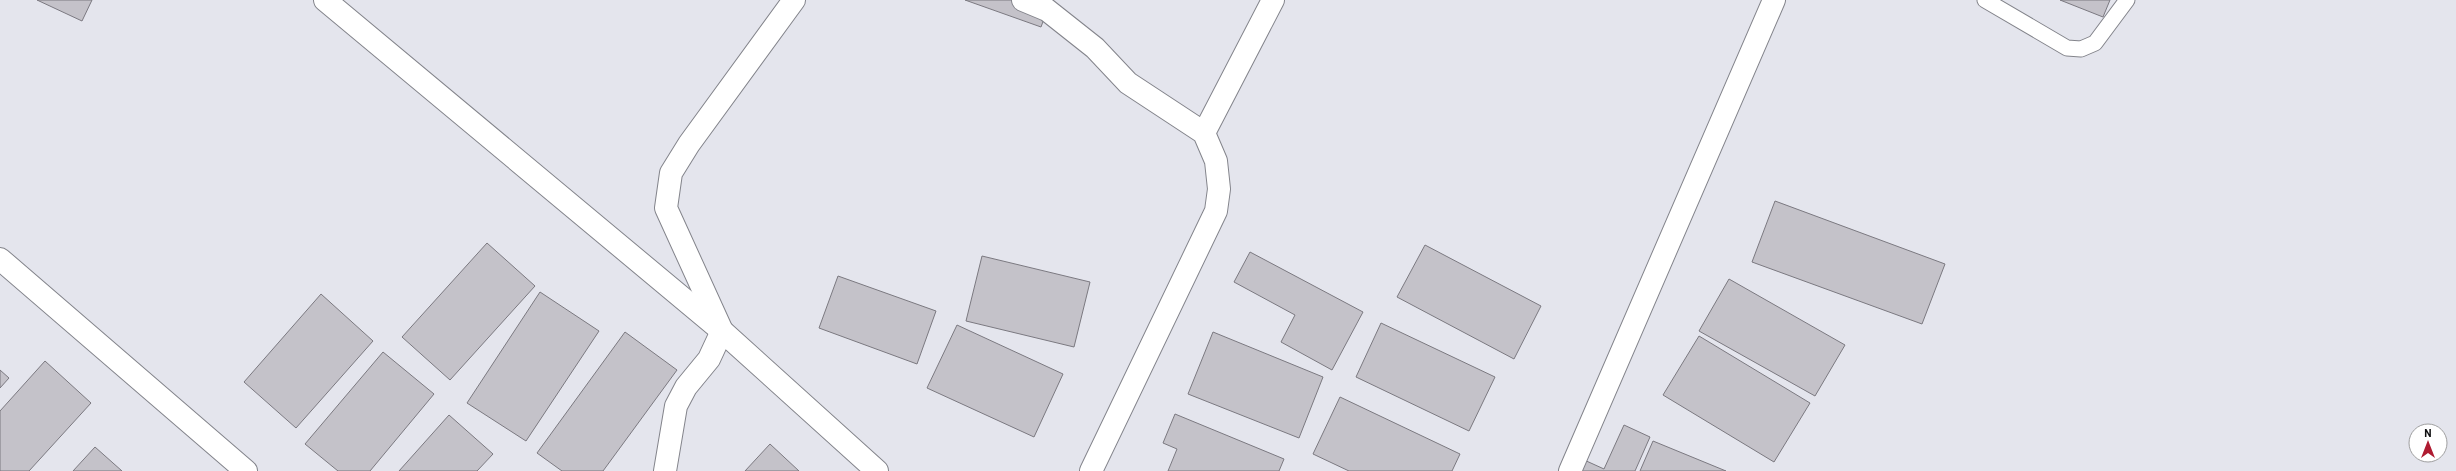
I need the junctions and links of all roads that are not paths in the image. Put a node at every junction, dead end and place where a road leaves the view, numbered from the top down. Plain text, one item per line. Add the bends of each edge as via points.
1 (325, 0) edge
2 (794, 0) edge
3 (1023, 0) edge
4 (1273, 0) edge
5 (1774, 0) edge
6 (1985, 0) edge
7 (2127, 0) edge
8 (1204, 133) junction
9 (0, 259) edge
10 (722, 331) junction
11 (246, 471) edge
12 (665, 471) edge
13 (877, 471) edge
14 (1091, 471) edge
15 (1570, 471) edge

1 - 10 street
2 - 10 street via 689,144 672,173 666,208
3 - 8 street via 1047,10 1095,48 1128,83
4 - 8 street
5 - 15 street
6 - 7 lane via 2067,48 2081,50 2096,43
8 - 14 street via 1216,161 1219,189 1216,211
9 - 11 street
10 - 12 street via 709,358 686,387 676,406
10 - 13 street

